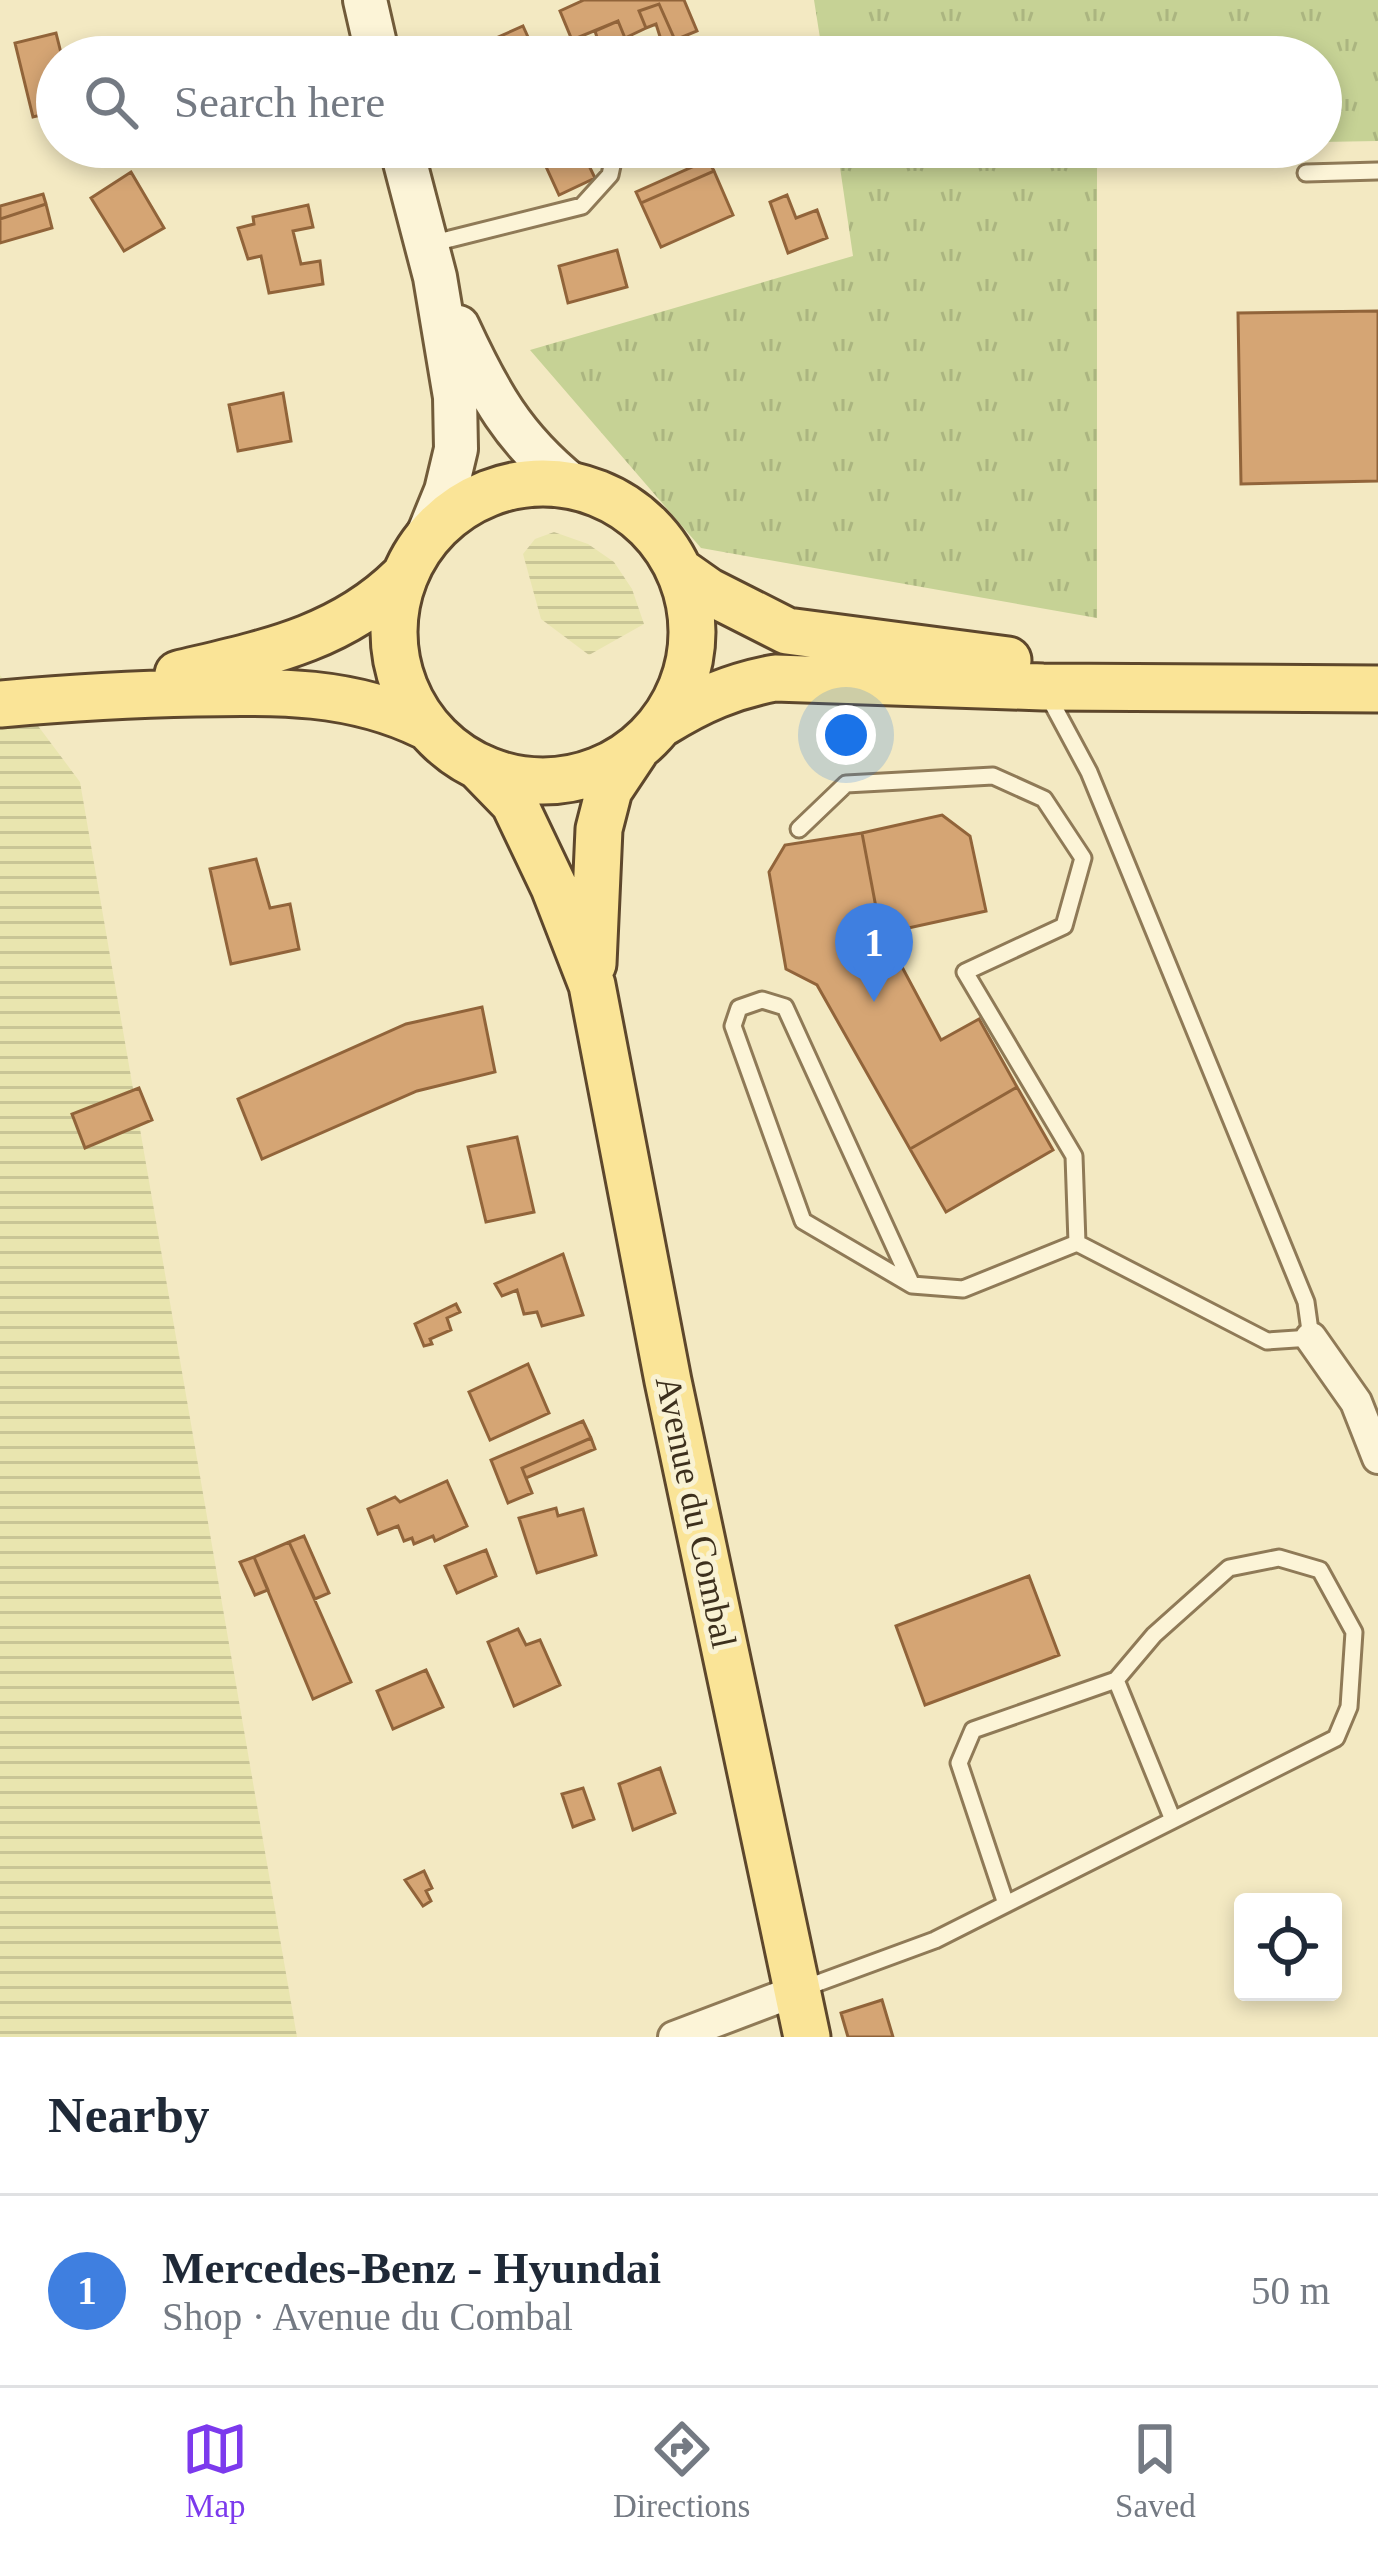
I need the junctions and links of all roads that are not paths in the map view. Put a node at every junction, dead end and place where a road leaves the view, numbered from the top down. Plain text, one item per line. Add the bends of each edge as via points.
1 (365, 0) edge
2 (373, 36) edge
3 (407, 168) edge
4 (612, 168) edge
5 (1378, 171) edge
6 (1306, 172) dead end
7 (431, 261) junction
8 (572, 484) junction
9 (428, 535) junction
10 (681, 572) junction
11 (402, 578) junction
12 (1378, 661) edge
13 (1043, 687) junction
14 (1378, 689) edge
15 (96, 694) junction
16 (0, 704) edge
17 (425, 726) junction
18 (649, 736) junction
19 (481, 769) junction
20 (799, 829) dead end
21 (592, 985) junction
22 (1077, 1243) junction
23 (912, 1286) junction
24 (1311, 1338) junction
25 (1378, 1458) edge
26 (1116, 1680) junction
27 (1173, 1820) junction
28 (1006, 1904) junction
29 (796, 1990) junction
30 (674, 2037) edge
31 (807, 2037) edge

1 - 2 main road
3 - 7 main road
4 - 7 lane via 582,206
5 - 6 lane
7 - 8 main road via 512,429
7 - 9 main road via 456,449
8 - 9 main road via 492,490
8 - 10 main road via 617,501 654,532
9 - 11 main road
10 - 12 main road via 787,631 988,658
10 - 18 main road via 692,650 682,688
11 - 15 main road via 372,607 293,646
11 - 17 main road via 394,646 400,681
13 - 14 main road
13 - 18 main road via 775,678 699,700
13 - 24 lane via 1098,794 1306,1302
15 - 16 main road
15 - 17 main road via 297,691 391,710
17 - 19 main road
18 - 19 main road via 601,771 561,781 520,781
18 - 21 main road via 609,790 599,830
19 - 21 main road via 514,803
20 - 22 lane via 846,784 993,776 1044,799 1083,857 1064,926 965,972 1074,1156
21 - 29 main road, Avenue du Combal
22 - 23 lane via 963,1289
22 - 24 lane via 1267,1341
23 - 23 lane via 803,1221 733,1026 739,1008 761,1000 785,1007
24 - 25 street via 1356,1402
26 - 27 lane
26 - 27 lane via 1229,1568 1262,1561 1320,1570 1354,1632 1349,1707 1336,1738
26 - 28 lane via 973,1730 959,1762
27 - 28 lane
28 - 29 lane via 935,1940
29 - 30 street
29 - 31 main road, Avenue du Combal

